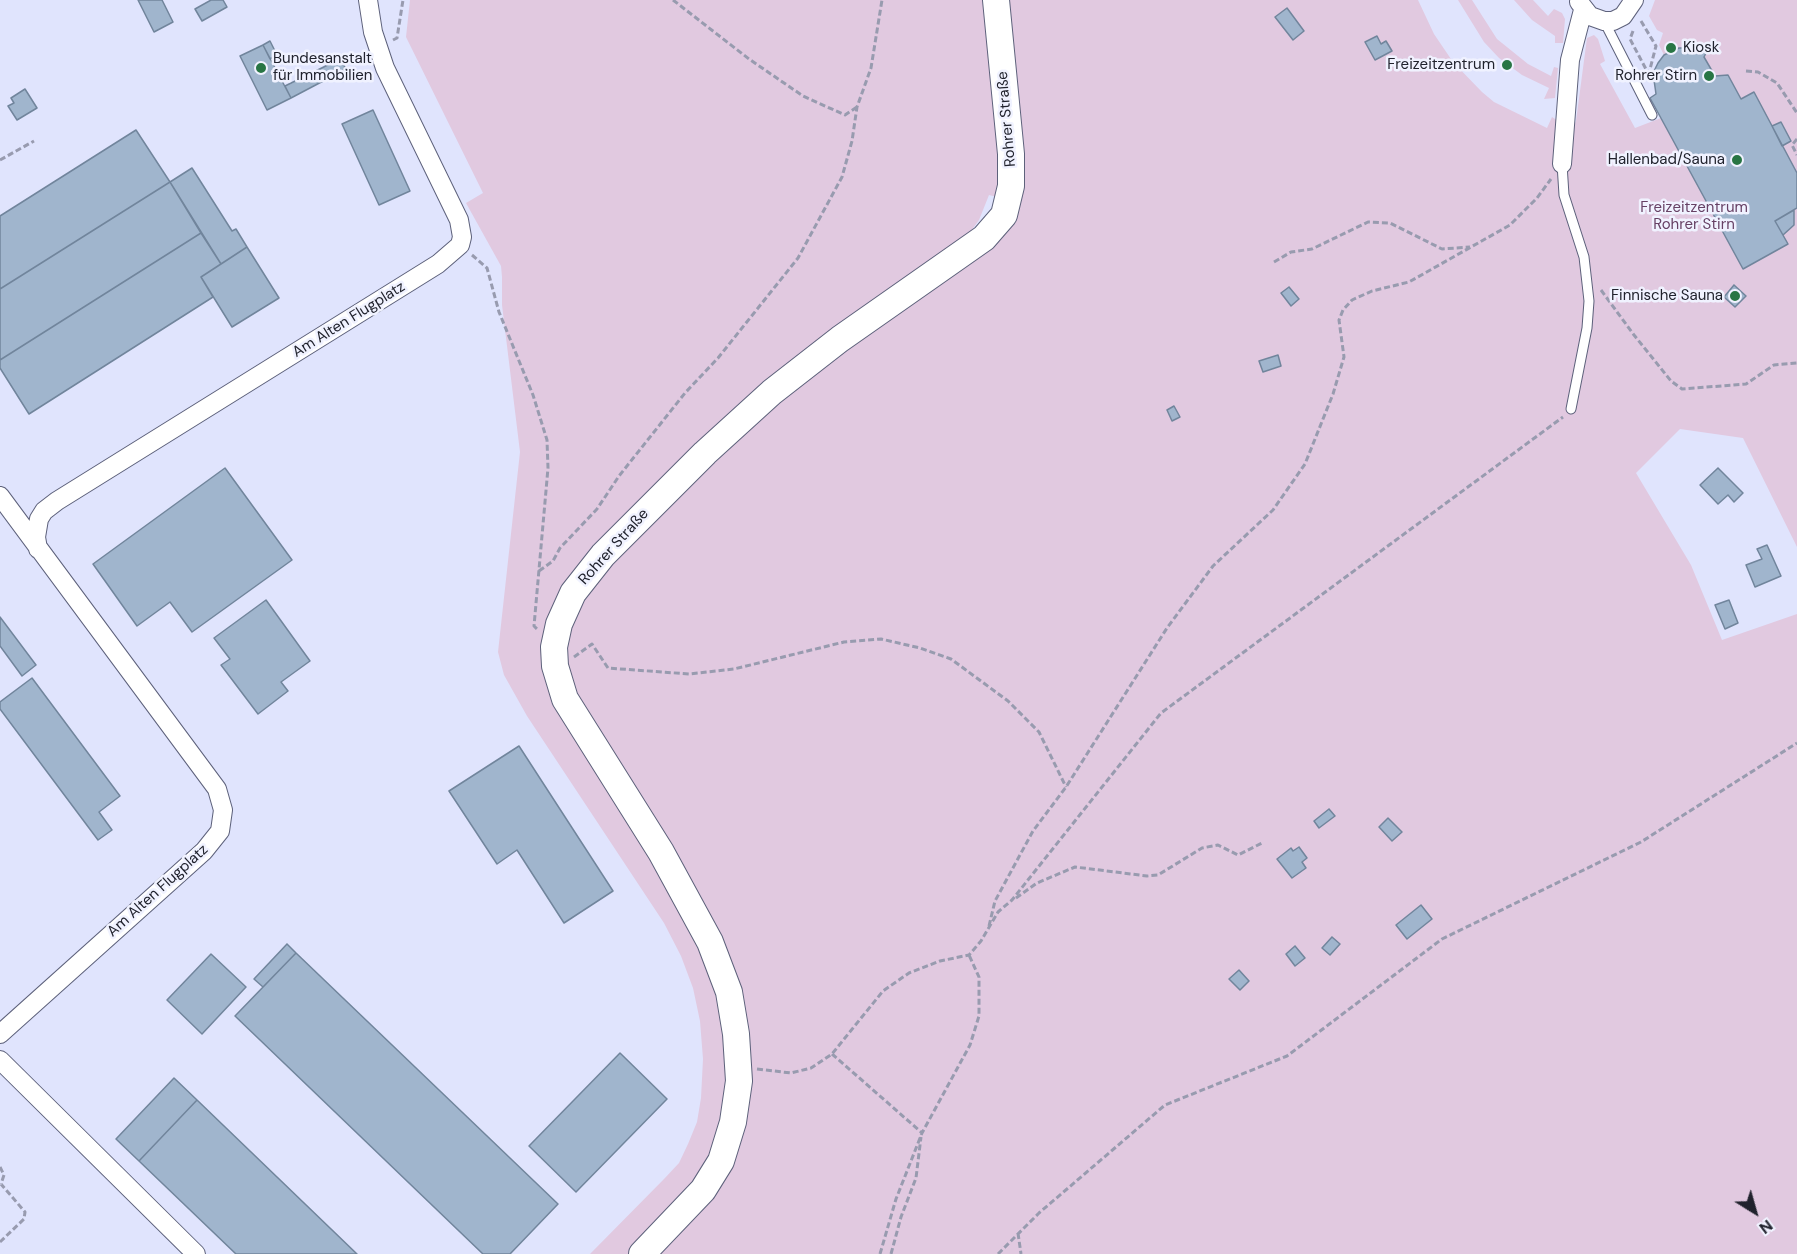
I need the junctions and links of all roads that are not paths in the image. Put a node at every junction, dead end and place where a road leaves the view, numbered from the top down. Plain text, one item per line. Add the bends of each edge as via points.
1 (368, 0) edge
2 (996, 0) edge
3 (1581, 5) edge
4 (1637, 11) edge
5 (1604, 21) junction
6 (1652, 115) dead end
7 (1562, 164) joint
8 (1571, 410) road end
9 (0, 496) edge
10 (38, 549) junction
11 (0, 1034) edge
12 (0, 1060) edge
13 (196, 1254) edge
14 (642, 1254) edge

1 - 10 street, Am Alten Flugplatz via 378,50 459,220 460,245 438,264 57,501 39,519
2 - 14 main road, Rohrer Straße via 1011,154 1011,186 1004,215 984,238 772,392 705,453 587,574 565,606 555,641 555,666 565,699 661,852 710,942 729,992 739,1068 733,1122 721,1161 703,1190
3 - 5 street via 1590,16
3 - 7 street via 1570,60
4 - 5 street
5 - 6 lane
7 - 8 lane via 1564,195 1577,230 1586,275 1587,328
9 - 10 street, Am Alten Flugplatz
10 - 11 street, Am Alten Flugplatz via 217,789 223,820 220,831 204,852
12 - 13 street

